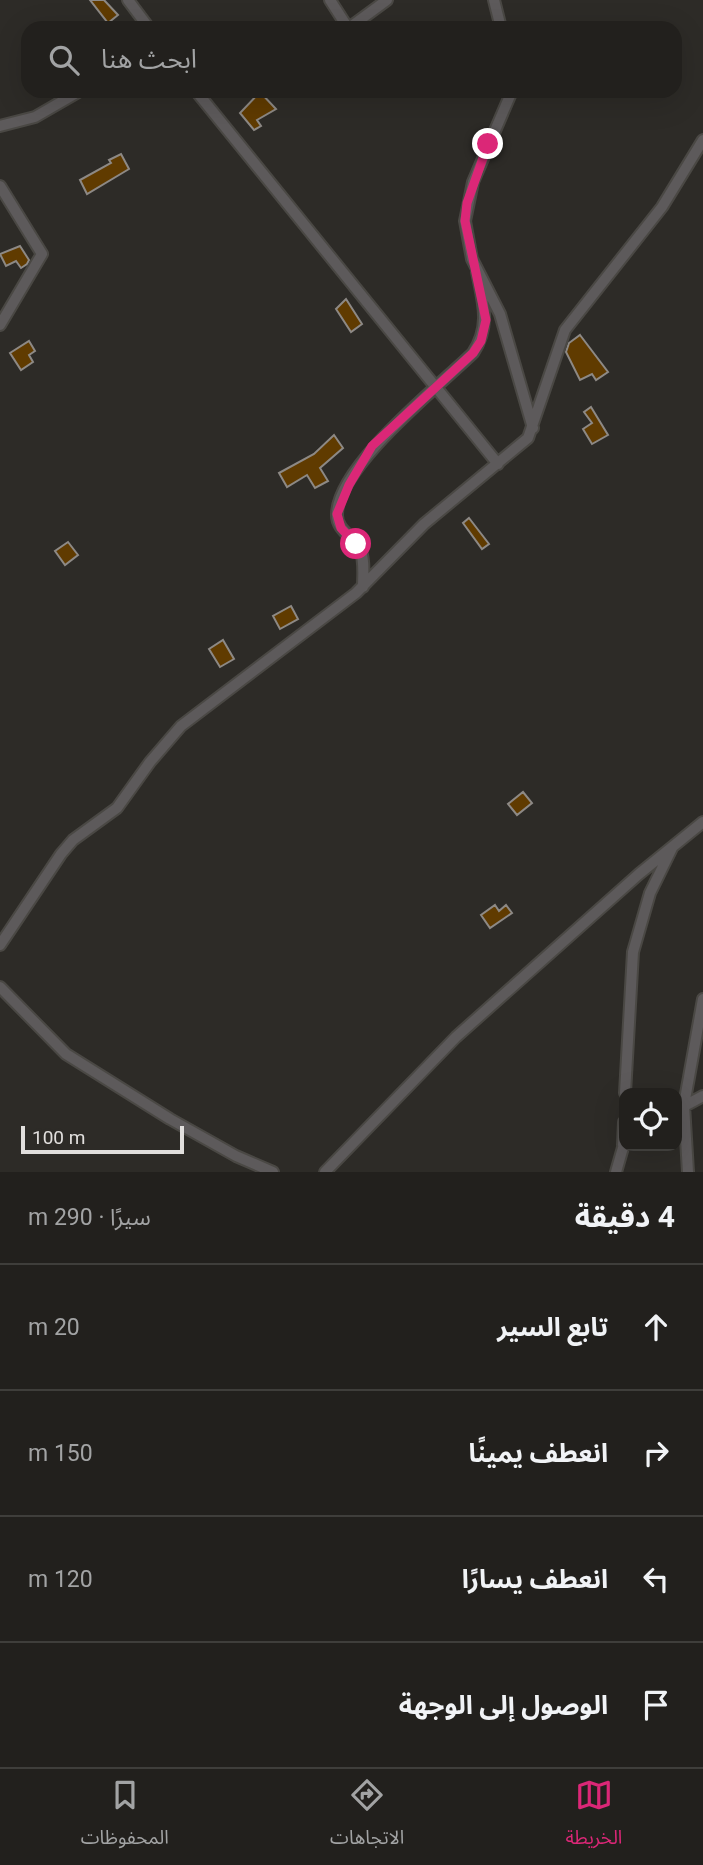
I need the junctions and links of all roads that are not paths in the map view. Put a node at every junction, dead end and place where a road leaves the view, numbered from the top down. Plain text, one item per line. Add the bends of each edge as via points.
1 (128, 0) edge
2 (330, 0) edge
3 (387, 0) edge
4 (494, 0) edge
5 (144, 21) edge
6 (344, 21) edge
7 (358, 21) edge
8 (499, 21) edge
9 (68, 98) edge
10 (202, 98) edge
11 (509, 98) edge
12 (2, 124) edge
13 (703, 140) edge
14 (0, 186) edge
15 (478, 272) junction
16 (0, 325) edge
17 (435, 389) junction
18 (533, 428) junction
19 (498, 464) junction
20 (363, 587) junction
21 (703, 822) edge
22 (674, 845) junction
23 (0, 945) edge
24 (0, 987) edge
25 (703, 999) edge
26 (625, 1088) edge
27 (703, 1096) edge
28 (682, 1099) edge
29 (682, 1107) edge
30 (682, 1124) edge
31 (622, 1151) edge
32 (273, 1172) edge
33 (325, 1172) edge
34 (616, 1172) edge
35 (688, 1172) edge

1 - 5 street
2 - 6 street
3 - 7 street
4 - 8 street
9 - 12 street via 35,117
10 - 17 street
11 - 15 street via 467,203 466,234
13 - 18 street via 662,207 565,330
14 - 16 street via 42,254
15 - 17 street via 485,330 473,353
15 - 18 street via 500,314
17 - 19 street
17 - 20 street via 372,446 340,502 341,528 362,558
18 - 19 street via 522,446
19 - 20 street via 424,524
20 - 23 street via 181,726 117,808 61,854
21 - 22 street
22 - 26 street via 650,893 634,952
22 - 33 street via 456,1037
24 - 32 street via 66,1054 170,1119
25 - 28 street
27 - 29 street
30 - 35 street
31 - 34 street

